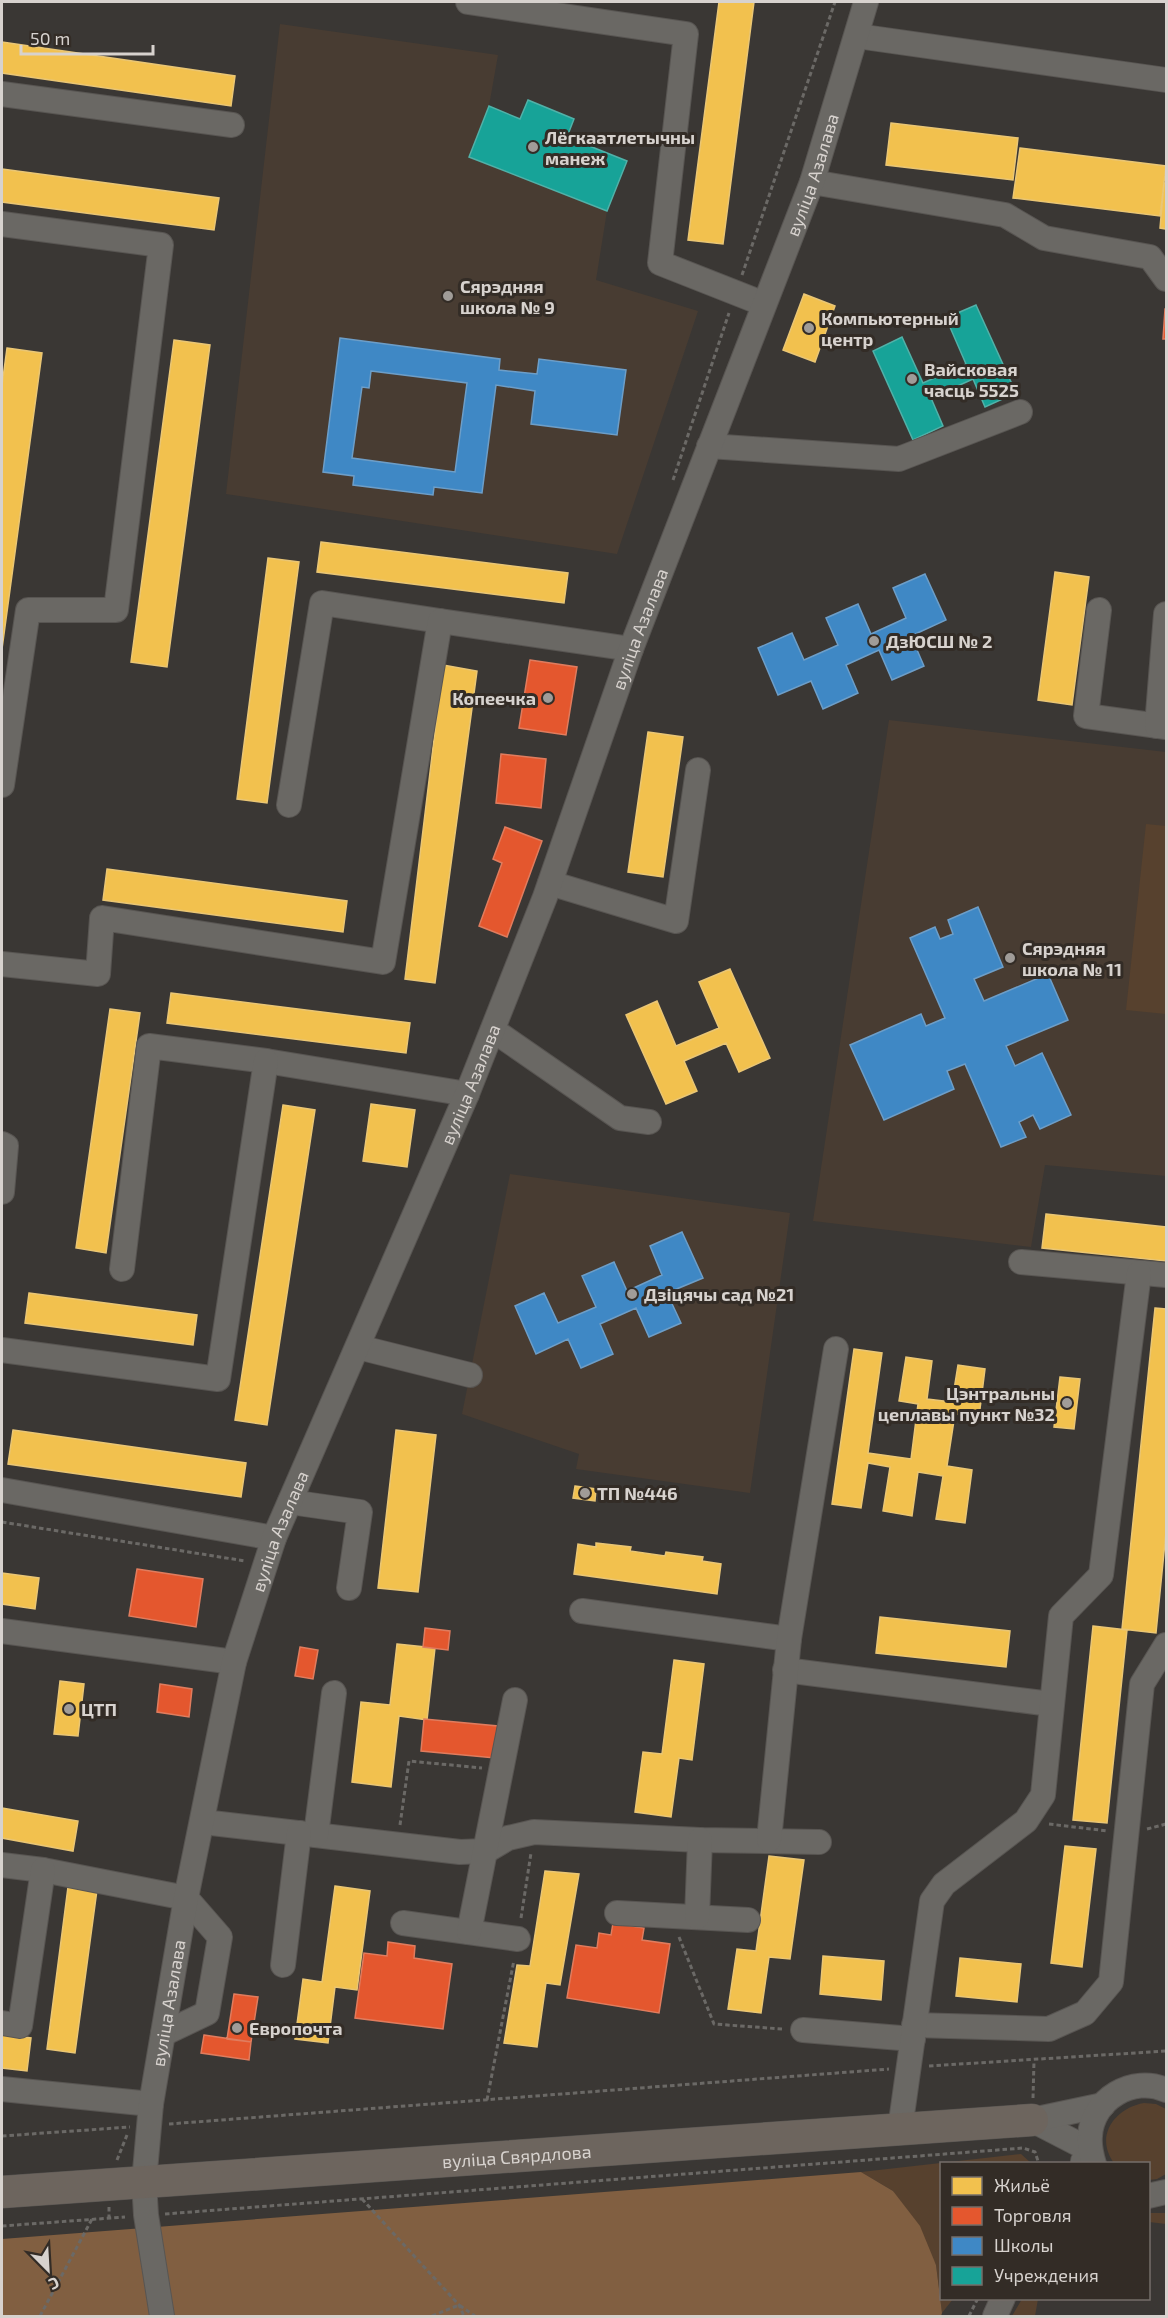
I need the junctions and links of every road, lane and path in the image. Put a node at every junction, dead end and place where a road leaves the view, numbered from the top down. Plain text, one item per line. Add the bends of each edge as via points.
1 (468, 2) edge
2 (866, 2) edge
3 (857, 36) junction
4 (1167, 80) edge
5 (2, 94) edge
6 (232, 124) dead end
7 (812, 182) junction
8 (2, 224) edge
9 (1167, 279) edge
10 (764, 304) junction
11 (1020, 412) dead end
12 (710, 446) junction
13 (1099, 610) dead end
14 (1167, 614) edge
15 (440, 621) junction
16 (631, 649) junction
17 (1162, 726) edge
18 (698, 770) dead end
19 (2, 785) edge
20 (289, 805) dead end
21 (550, 883) junction
22 (2, 964) edge
23 (493, 1030) junction
24 (266, 1061) junction
25 (467, 1094) junction
26 (649, 1122) dead end
27 (2, 1144) edge
28 (2, 1192) edge
29 (1021, 1262) dead end
30 (122, 1269) dead end
31 (1139, 1273) junction
32 (1167, 1275) edge
33 (358, 1347) junction
34 (836, 1348) dead end
35 (2, 1350) edge
36 (470, 1375) dead end
37 (2, 1490) edge
38 (290, 1502) junction
39 (2, 1522) edge
40 (274, 1538) junction
41 (250, 1562) dead end
42 (349, 1588) dead end
43 (582, 1611) dead end
44 (2, 1631) edge
45 (789, 1639) junction
46 (1167, 1645) edge
47 (234, 1662) junction
48 (786, 1670) junction
49 (334, 1693) dead end
50 (516, 1700) dead end
51 (1051, 1704) junction
52 (502, 1769) junction
53 (1026, 1821) junction
54 (203, 1822) junction
55 (1167, 1824) edge
56 (534, 1832) junction
57 (1126, 1833) junction
58 (308, 1834) junction
59 (700, 1840) junction
60 (769, 1840) junction
61 (819, 1842) dead end
62 (398, 1845) junction
63 (486, 1851) junction
64 (2, 1865) edge
65 (43, 1870) junction
66 (186, 1898) junction
67 (617, 1914) dead end
68 (671, 1916) junction
69 (697, 1917) junction
70 (748, 1920) dead end
71 (403, 1923) dead end
72 (469, 1932) junction
73 (518, 1939) junction
74 (283, 1965) dead end
75 (2, 2023) edge
76 (803, 2030) joint
77 (914, 2032) junction
78 (163, 2034) junction
79 (1167, 2051) edge
80 (909, 2067) junction
81 (2, 2089) edge
82 (1167, 2090) edge
83 (487, 2100) junction
84 (1102, 2105) junction
85 (150, 2115) junction
86 (1032, 2120) junction
87 (900, 2129) junction
88 (2, 2136) edge
89 (1089, 2159) edge
90 (1039, 2162) edge
91 (144, 2182) junction
92 (2, 2192) edge
93 (1167, 2192) edge
94 (1150, 2196) edge
95 (363, 2199) junction
96 (146, 2215) junction
97 (92, 2219) junction
98 (2, 2226) edge
99 (977, 2300) edge
100 (1003, 2300) edge
101 (459, 2305) junction
102 (40, 2316) edge
103 (162, 2316) edge
104 (432, 2316) edge
105 (464, 2316) edge
106 (475, 2316) edge
107 (969, 2316) edge
108 (995, 2316) edge

1 - 10 street via 686,34 660,263
2 - 3 street, вуліца Азалава
3 - 4 street
3 - 7 street, вуліца Азалава
5 - 6 street
7 - 9 street via 1005,215 1044,238 1150,257
7 - 10 street, вуліца Азалава
8 - 19 street via 161,245 116,610 28,610
10 - 12 street, вуліца Азалава
11 - 12 street via 899,459
12 - 16 street, вуліца Азалава
13 - 17 street via 1086,716
14 - 17 street
15 - 16 street
15 - 20 street via 322,603
15 - 22 street via 383,962 102,918 98,974
16 - 21 street, вуліца Азалава
18 - 21 street via 676,921
21 - 23 street, вуліца Азалава
23 - 25 street, вуліца Азалава
23 - 26 street via 620,1118
24 - 25 street
24 - 30 street via 149,1046
24 - 35 street via 218,1379
25 - 33 street, вуліца Азалава
27 - 28 street via 6,1146
29 - 31 street
31 - 32 street
31 - 51 street via 1101,1575 1061,1616
33 - 36 street
33 - 38 street, вуліца Азалава
34 - 45 street
37 - 40 street
38 - 40 street, вуліца Азалава
38 - 42 street via 360,1512
39 - 41 path
40 - 47 street, вуліца Азалава
43 - 45 street
44 - 47 street
45 - 48 street
46 - 57 street via 1142,1684
47 - 54 street, вуліца Азалава
48 - 51 street
48 - 60 street
49 - 58 street
50 - 52 street
51 - 53 street via 1043,1795
52 - 62 path via 409,1761
52 - 63 street
53 - 57 path
53 - 77 street via 944,1884 932,1901
54 - 58 street
54 - 66 street, вуліца Азалава
55 - 57 path
56 - 59 street
56 - 63 street via 508,1838
56 - 73 path
57 - 77 street via 1111,1982 1085,2013 1050,2029
58 - 62 street
58 - 74 street
59 - 60 street
59 - 69 street
60 - 61 street
62 - 63 street
63 - 72 street
64 - 65 street
65 - 66 street
65 - 75 street via 20,2026
66 - 78 street, вуліца Азалава
66 - 78 street via 220,1937 207,2013
67 - 68 street
68 - 69 street
68 - 76 path via 714,2024
69 - 70 street
71 - 72 street
72 - 73 street
73 - 83 path
76 - 77 street
77 - 80 street
78 - 85 street, вуліца Азалава
79 - 80 path
80 - 83 path
80 - 87 street
81 - 85 street
82 - 84 street via 1145,2085 1129,2088
83 - 85 path
84 - 86 street, вуліца Свярдлова
84 - 89 street via 1090,2134
85 - 88 path
85 - 91 street, вуліца Азалава
86 - 87 main road, вуліца Свярдлова
86 - 89 street
87 - 91 main road, вуліца Свярдлова
90 - 95 path via 1035,2152 1023,2148
91 - 92 main road, вуліца Свярдлова
91 - 96 street, вуліца Азалава
93 - 94 street
95 - 96 path
95 - 101 path
96 - 97 path
96 - 103 street, вуліца Азалава
97 - 98 path
97 - 102 path
99 - 107 path
100 - 108 street
101 - 104 path
101 - 105 path
101 - 106 path

